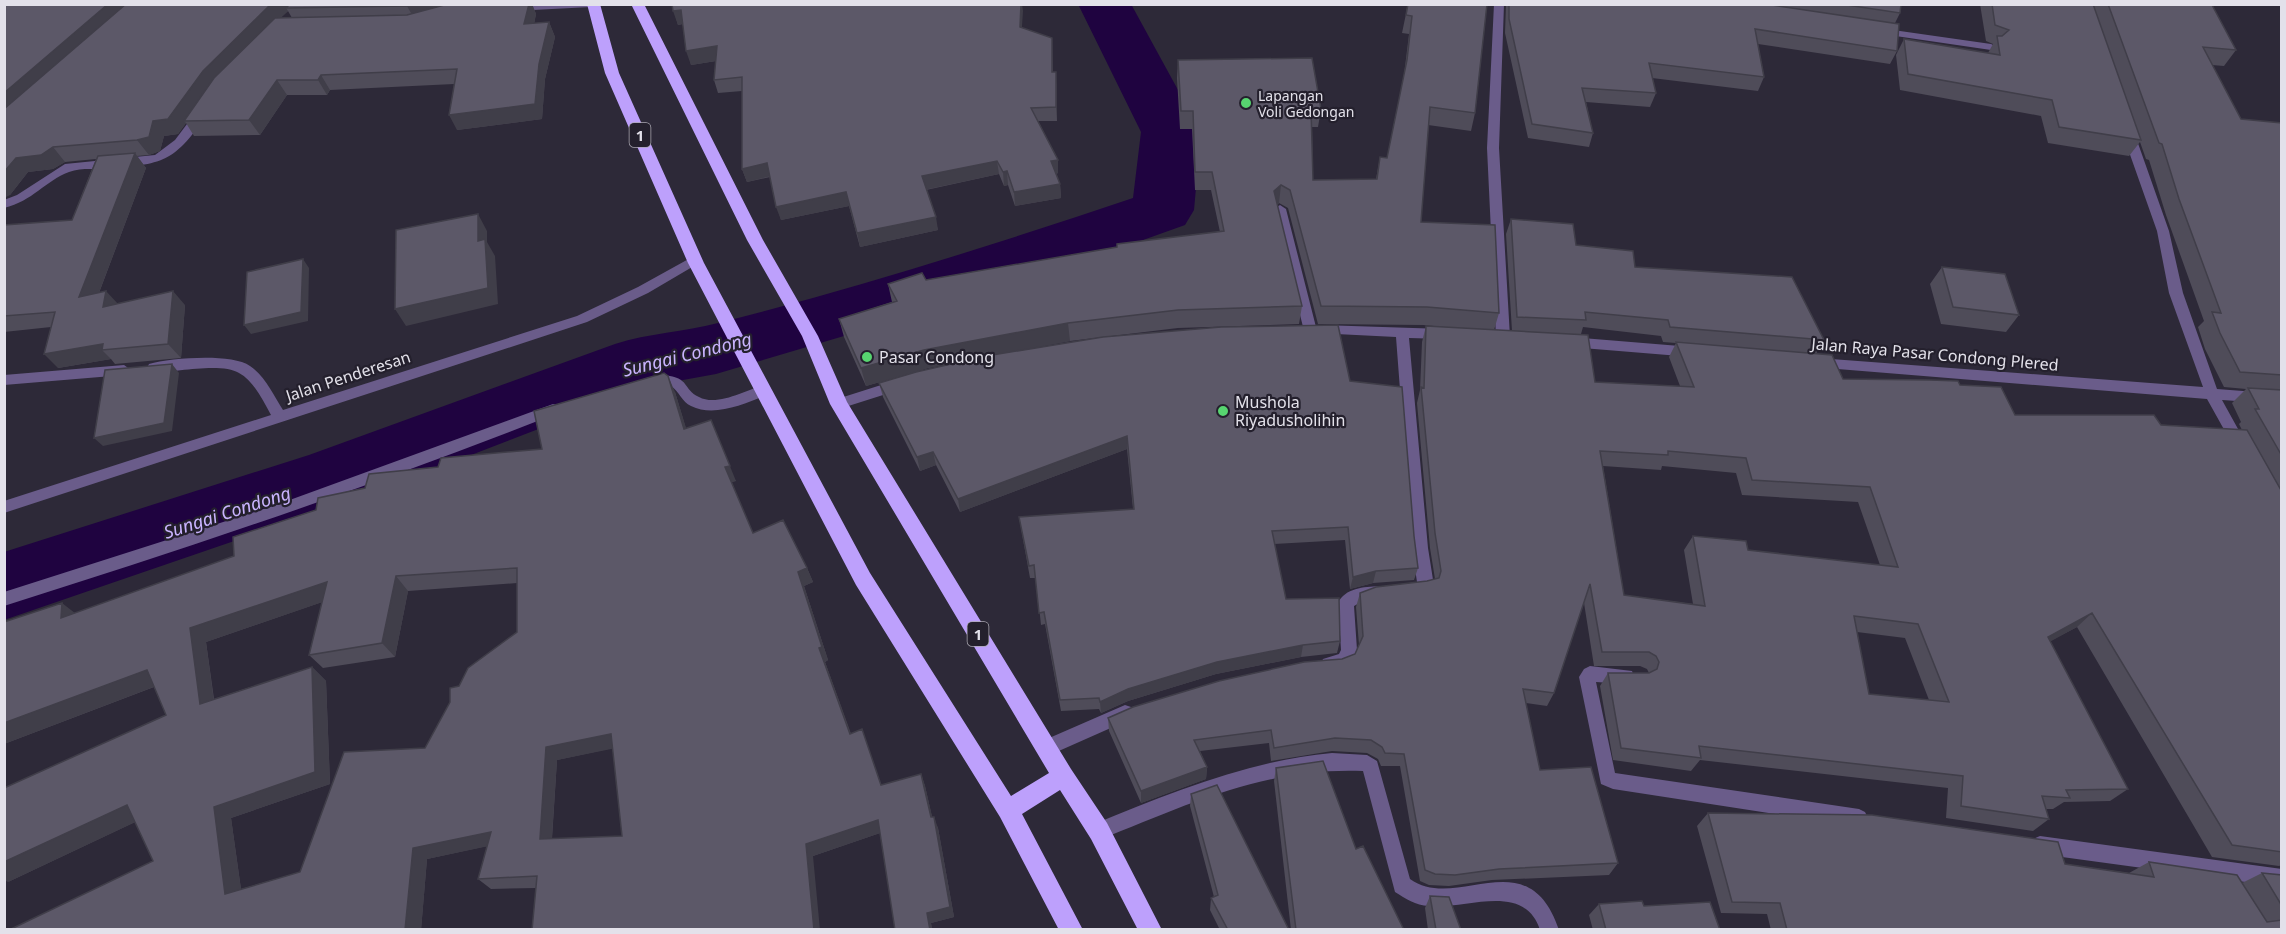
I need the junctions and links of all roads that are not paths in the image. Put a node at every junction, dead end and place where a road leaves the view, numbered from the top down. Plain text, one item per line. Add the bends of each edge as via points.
1 (592, 4) edge
2 (636, 4) edge
3 (1498, 4) edge
4 (500, 8) edge
5 (1862, 28) edge
6 (1991, 47) dead end
7 (204, 109) edge
8 (2123, 118) edge
9 (4, 204) edge
10 (1280, 209) edge
11 (695, 261) junction
12 (1402, 332) junction
13 (1458, 335) edge
14 (1503, 337) edge
15 (1559, 341) edge
16 (1707, 353) edge
17 (1801, 362) edge
18 (917, 379) edge
19 (4, 380) edge
20 (635, 385) edge
21 (764, 390) junction
22 (2212, 394) junction
23 (2282, 399) edge
24 (570, 403) edge
25 (839, 404) junction
26 (280, 417) junction
27 (2249, 463) edge
28 (4, 507) edge
29 (4, 599) edge
30 (1310, 665) edge
31 (1641, 676) edge
32 (1140, 707) edge
33 (1046, 748) junction
34 (1063, 776) junction
35 (1008, 810) junction
36 (1882, 821) edge
37 (1099, 831) junction
38 (2023, 842) edge
39 (2218, 869) junction
40 (2282, 878) edge
41 (2230, 890) edge
42 (1072, 930) edge
43 (1151, 930) edge
44 (1550, 930) edge

1 - 4 street
1 - 11 highway, 1 via 612,73
2 - 25 highway, 1 via 755,240 810,336
3 - 14 street via 1493,147
5 - 6 street
7 - 9 street via 168,155 151,161 69,167 56,172 19,201
8 - 22 street via 2163,231 2176,293
10 - 12 street via 1305,331
11 - 21 highway, 1
11 - 26 street, Jalan Penderesan via 582,319
12 - 13 street
12 - 30 street via 1426,586 1352,598 1346,603 1349,650 1345,660
15 - 16 street
17 - 22 street, Jalan Raya Pasar Condong Plered
18 - 25 street
19 - 26 street via 229,364 243,368
20 - 21 street via 672,379 700,404 726,403
21 - 35 highway, 1 via 863,579
22 - 23 street, Jalan Raya Pasar Condong Plered
22 - 27 street
24 - 29 street via 224,530
25 - 33 highway, 1
26 - 28 street, Jalan Penderesan
31 - 36 street via 1587,676 1606,778
32 - 33 street
33 - 34 highway, 1
34 - 35 highway
34 - 37 highway, 1
35 - 42 highway, 1
37 - 43 highway, 1
37 - 44 street via 1278,767 1309,762 1367,763 1402,885 1408,892 1428,897 1493,892 1529,898 1542,910
38 - 39 street
39 - 40 street
39 - 41 street

